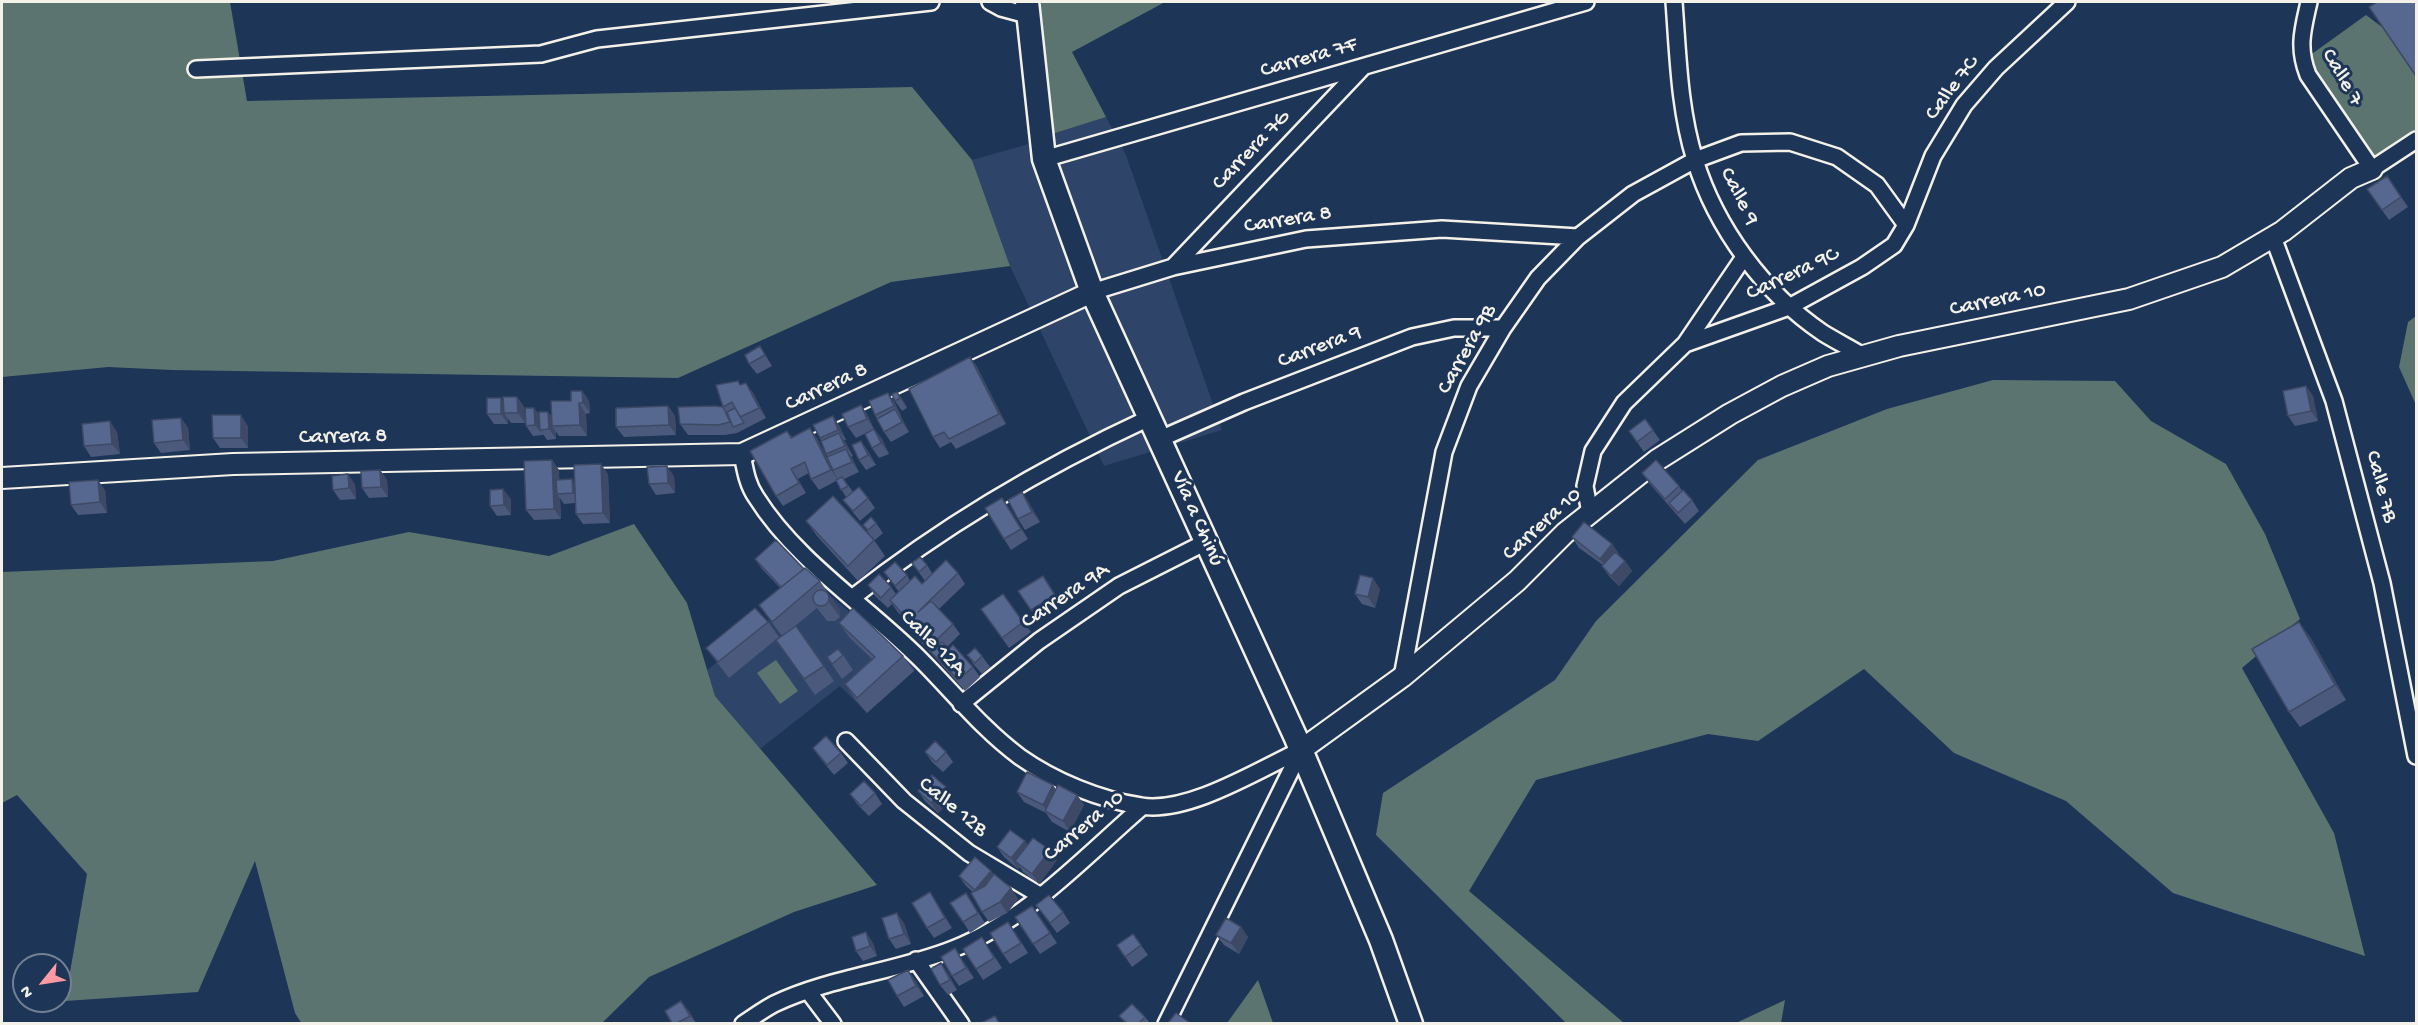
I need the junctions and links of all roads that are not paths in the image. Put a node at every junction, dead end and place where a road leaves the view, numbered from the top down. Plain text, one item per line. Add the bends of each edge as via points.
1 (931, 2) edge
2 (990, 2) edge
3 (1586, 2) edge
4 (1674, 2) edge
5 (2067, 2) edge
6 (2309, 2) edge
7 (827, 8) edge
8 (1027, 8) edge
9 (1364, 66) junction
10 (196, 69) dead end
11 (2416, 140) edge
12 (1044, 159) junction
13 (1695, 160) junction
14 (2372, 169) junction
15 (1906, 225) junction
16 (1578, 237) junction
17 (2273, 237) junction
18 (1744, 257) junction
19 (1173, 267) junction
20 (1092, 292) junction
21 (1789, 307) junction
22 (1503, 328) junction
23 (1684, 344) junction
24 (1863, 356) junction
25 (1149, 418) junction
26 (1160, 439) junction
27 (742, 454) junction
28 (2, 478) edge
29 (1590, 513) junction
30 (1206, 542) junction
31 (852, 598) junction
32 (1402, 677) junction
33 (961, 704) junction
34 (846, 741) dead end
35 (1301, 750) junction
36 (2416, 756) edge
37 (1142, 807) junction
38 (1041, 896) junction
39 (916, 960) junction
40 (808, 991) junction
41 (743, 1023) edge
42 (833, 1023) edge
43 (961, 1023) edge
44 (1166, 1023) edge
45 (1411, 1023) edge

1 - 7 street
2 - 8 street via 1001,8
3 - 9 street, Carrera 7F
4 - 13 street, Calle 9 via 1682,94
5 - 15 street, Calle 7C via 1964,105 1933,156
6 - 14 street, Calle 7 via 2301,39 2302,61
7 - 10 street via 597,39 541,54
8 - 12 main road, Vía a Chinú
9 - 12 street, Carrera 7F
9 - 19 street, Carrera 7G
11 - 14 street, Carrera 10
12 - 20 main road, Vía a Chinú
13 - 15 street via 1741,143 1790,142 1837,156 1877,185
13 - 16 street, Carrera 9B via 1633,194
13 - 18 street, Calle 9 via 1715,211
14 - 17 street, Carrera 10 via 2351,178
15 - 21 street, Carrera 9C via 1894,245
16 - 19 street, Carrera 8 via 1442,229 1306,239
16 - 22 street, Carrera 9B via 1538,278
17 - 24 street, Carrera 10 via 2222,267 2129,299
17 - 36 street, Calle 7B via 2334,401 2382,583
18 - 21 street, Calle 9
18 - 23 street, Carrera 9C
19 - 20 street, Carrera 8
20 - 25 main road, Vía a Chinú
20 - 27 street, Carrera 8
21 - 23 street, Carrera 9C
21 - 24 street, Calle 9
22 - 26 street, Carrera 9 via 1454,328 1412,337
22 - 32 street, Carrera 9B via 1469,386 1444,452
23 - 29 street, Carrera 9C via 1624,403 1593,451 1585,486
24 - 29 street, Carrera 10 via 1782,386 1730,414 1657,460
25 - 26 main road, Vía a Chinú
25 - 31 street via 1011,488 906,556
26 - 30 main road, Vía a Chinú
27 - 28 street, Carrera 8 via 233,464
27 - 31 street, Calle 12A via 755,496 796,547
29 - 32 street, Carrera 10 via 1517,582
30 - 33 street, Carrera 9A via 1119,586 1039,641
30 - 35 main road, Vía a Chinú
31 - 33 street, Calle 12A
32 - 35 street, Carrera 10
33 - 37 street, Calle 12A via 1006,746 1036,767 1070,784
34 - 38 street, Calle 12B via 904,801 969,853
35 - 37 street, Carrera 10 via 1189,802
35 - 44 street
35 - 45 main road, Vía a Chinú via 1381,940
37 - 38 street, Carrera 10
38 - 39 street, Carrera 10 via 992,931
39 - 40 street, Carrera 10
39 - 43 street
40 - 41 street, Carrera 10
40 - 42 street

